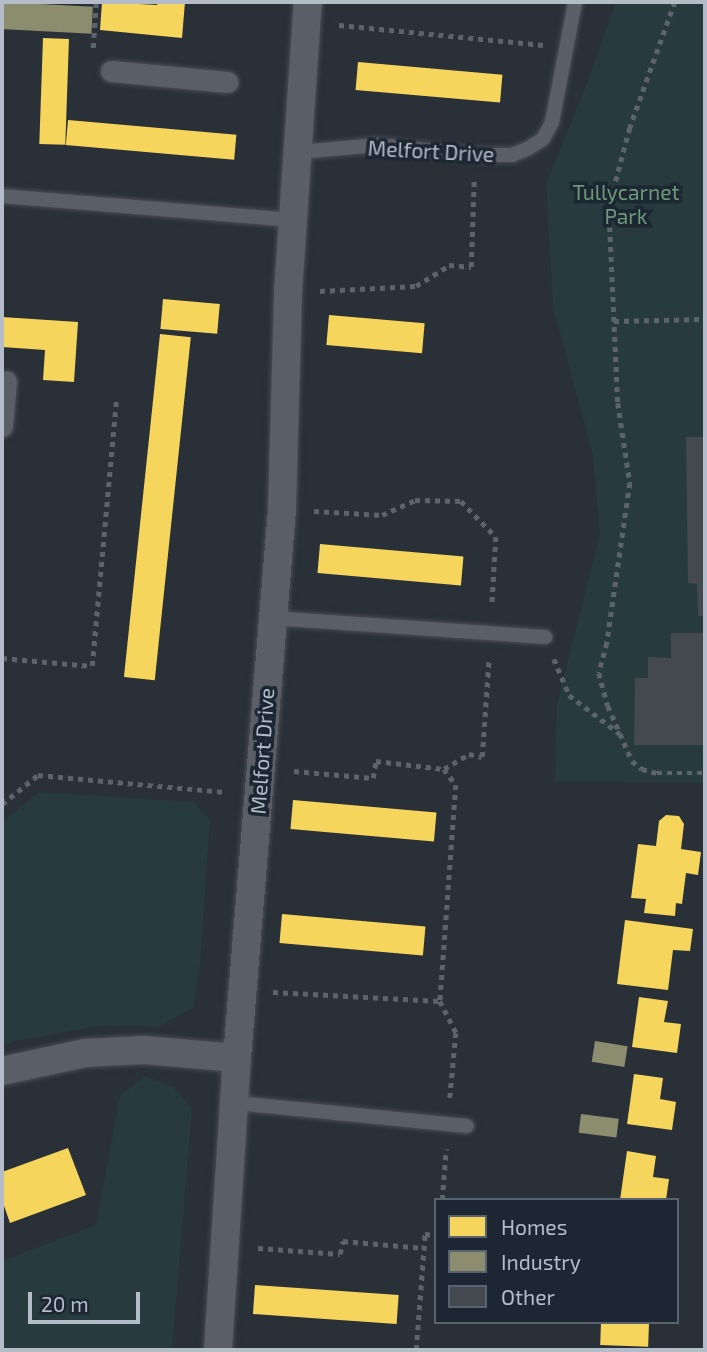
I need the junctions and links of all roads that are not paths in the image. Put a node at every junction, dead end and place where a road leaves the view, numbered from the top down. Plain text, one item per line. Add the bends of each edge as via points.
1 (575, 2) edge
2 (307, 12) edge
3 (111, 71) road end
4 (228, 82) dead end
5 (299, 152) junction
6 (2, 197) edge
7 (295, 220) junction
8 (6, 381) dead end
9 (2, 426) edge
10 (272, 618) junction
11 (545, 638) road end
12 (237, 1058) junction
13 (2, 1071) edge
14 (236, 1103) junction
15 (467, 1126) dead end
16 (218, 1350) edge

1 - 5 lane, Melfort Drive via 552,121 544,139 512,155 378,145
2 - 5 street, Melfort Drive
3 - 4 street
5 - 7 street, Melfort Drive
6 - 7 lane
7 - 10 street, Melfort Drive via 288,292 282,509
8 - 9 street
10 - 11 lane
10 - 12 street, Melfort Drive
12 - 13 street via 144,1050 85,1053
12 - 14 street, Melfort Drive
14 - 15 lane
14 - 16 street, Melfort Drive

